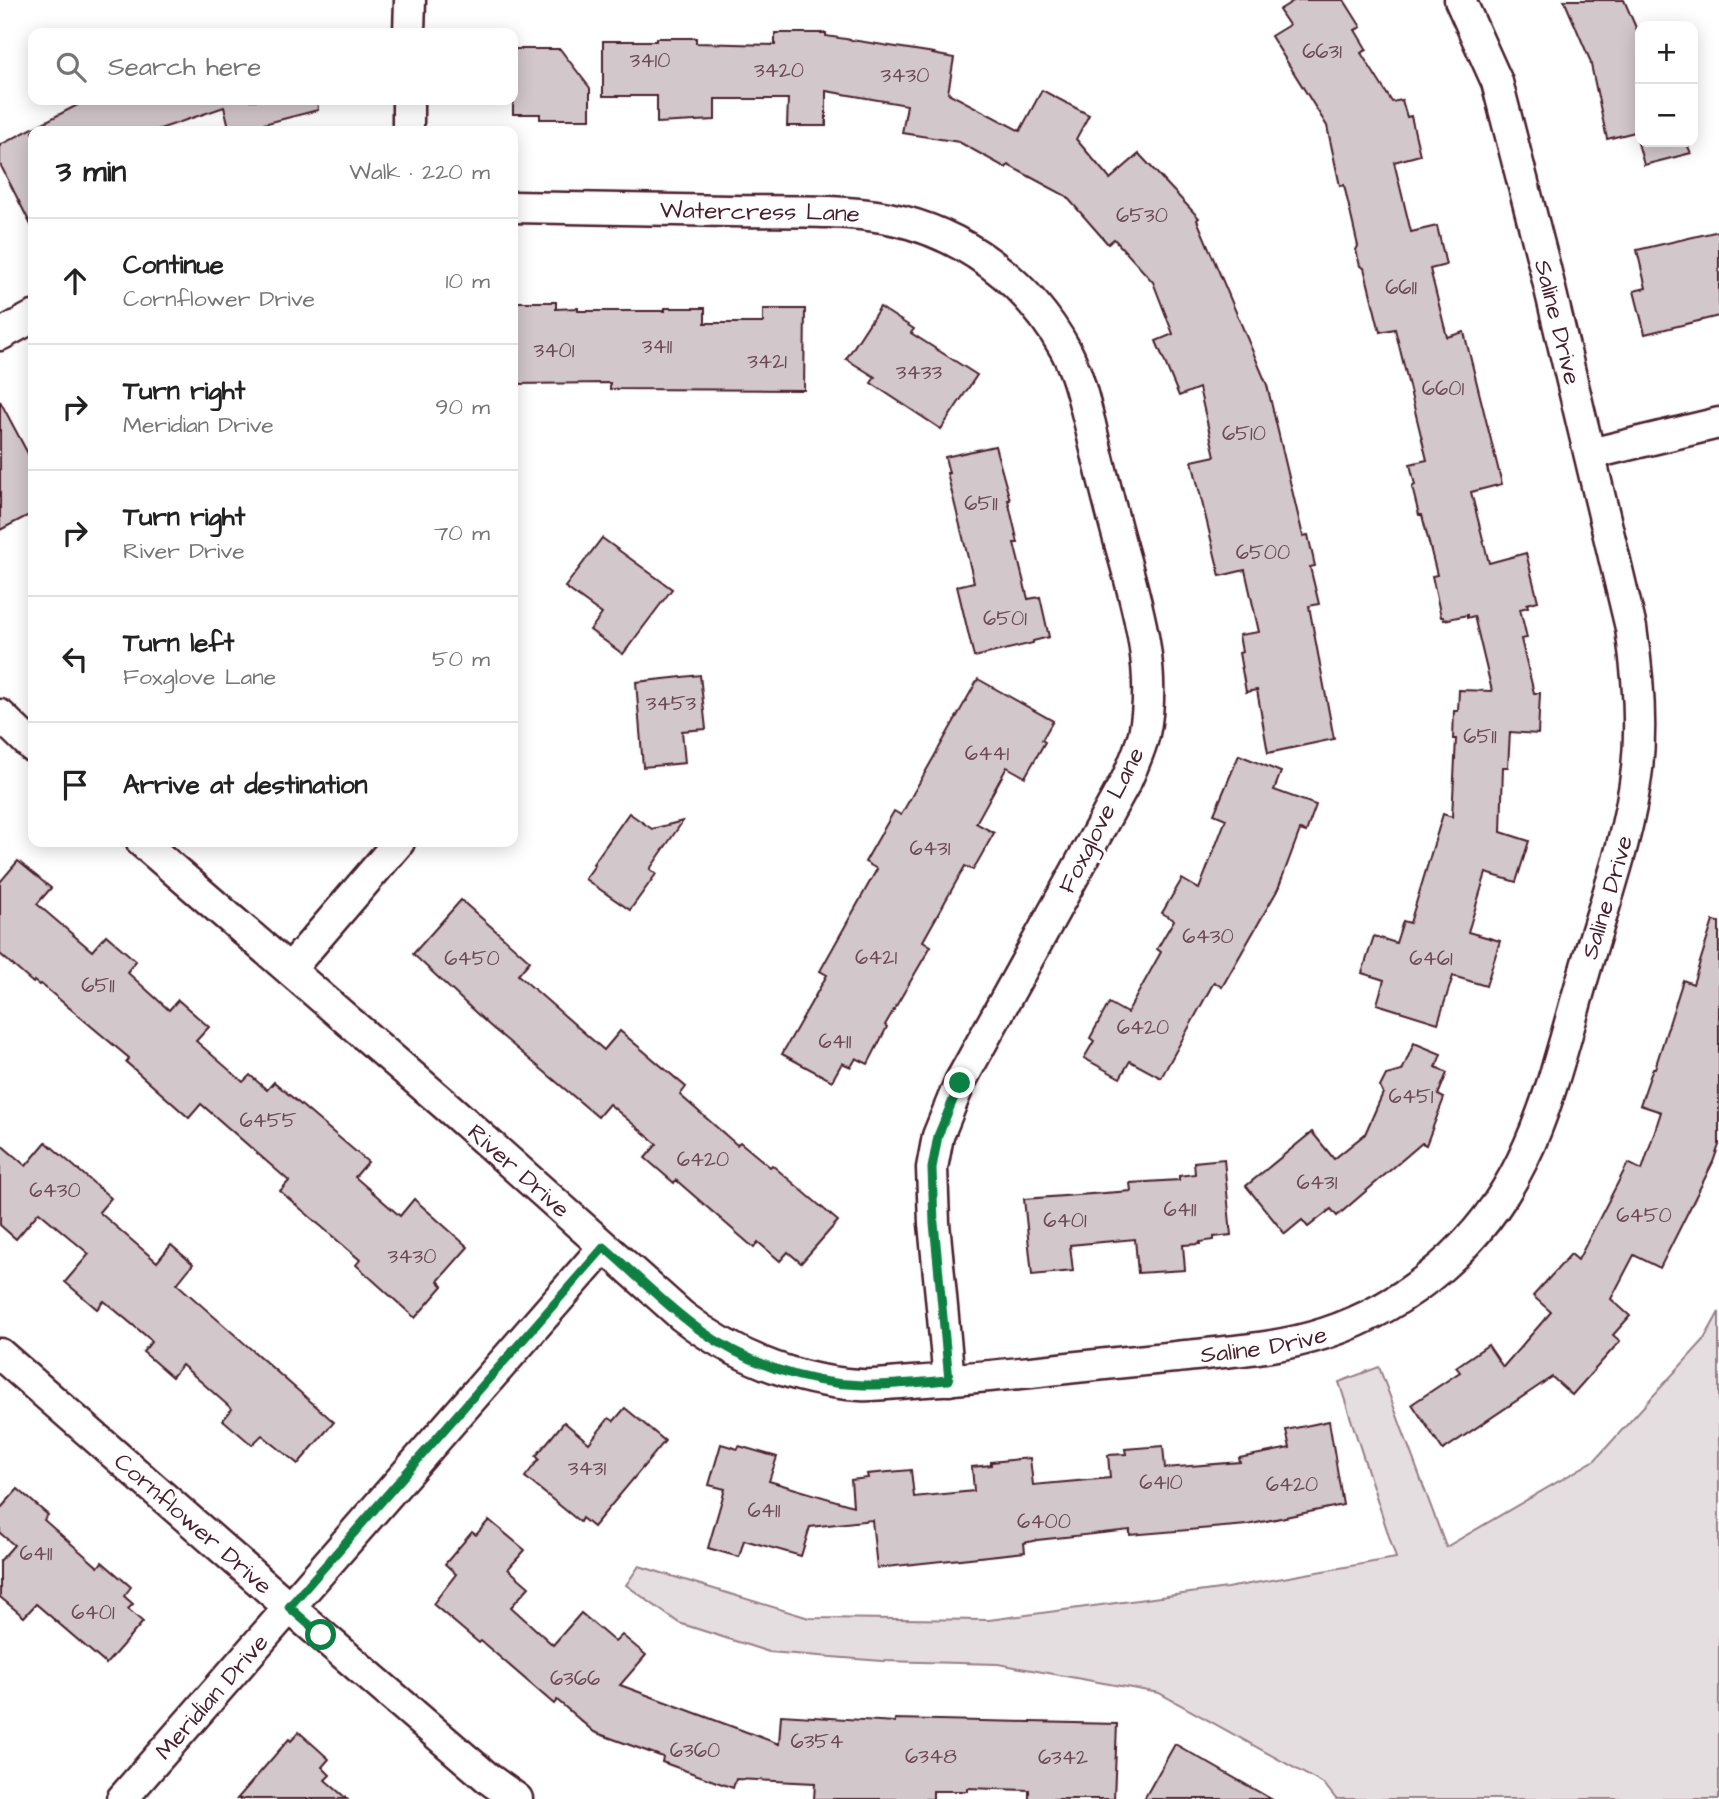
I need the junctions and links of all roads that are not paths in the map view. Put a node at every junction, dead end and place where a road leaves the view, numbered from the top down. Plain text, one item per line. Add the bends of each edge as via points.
1 (410, 0) edge
2 (1460, 0) edge
3 (409, 28) edge
4 (408, 105) edge
5 (408, 126) edge
6 (518, 207) edge
7 (995, 266) joint
8 (28, 320) edge
9 (0, 335) edge
10 (1719, 423) edge
11 (1590, 454) junction
12 (0, 715) edge
13 (28, 742) edge
14 (148, 847) edge
15 (395, 847) edge
16 (290, 969) junction
17 (604, 1247) junction
18 (0, 1354) edge
19 (949, 1380) junction
20 (289, 1607) junction
21 (122, 1799) edge
22 (517, 1799) edge

1 - 3 street
2 - 11 street, Saline Drive via 1497,82
4 - 5 street
6 - 7 street, Watercress Lane via 886,218 925,229
7 - 19 street, Foxglove Lane via 1037,308 1077,375 1140,625 1148,694 1143,737 1127,779 960,1083 938,1136 932,1204
8 - 9 street
10 - 11 street
11 - 19 street, Saline Drive via 1631,628 1639,740 1635,778 1624,840 1544,1104 1524,1159 1483,1226 1413,1289 1371,1314 1306,1339 1248,1350
12 - 13 street
14 - 16 street, River Drive
15 - 16 street
16 - 17 street, River Drive
17 - 19 street, River Drive via 698,1328 762,1363 809,1378 863,1385
17 - 20 street, Meridian Drive
18 - 20 street, Cornflower Drive
20 - 21 street, Meridian Drive
20 - 22 street, Cornflower Drive

